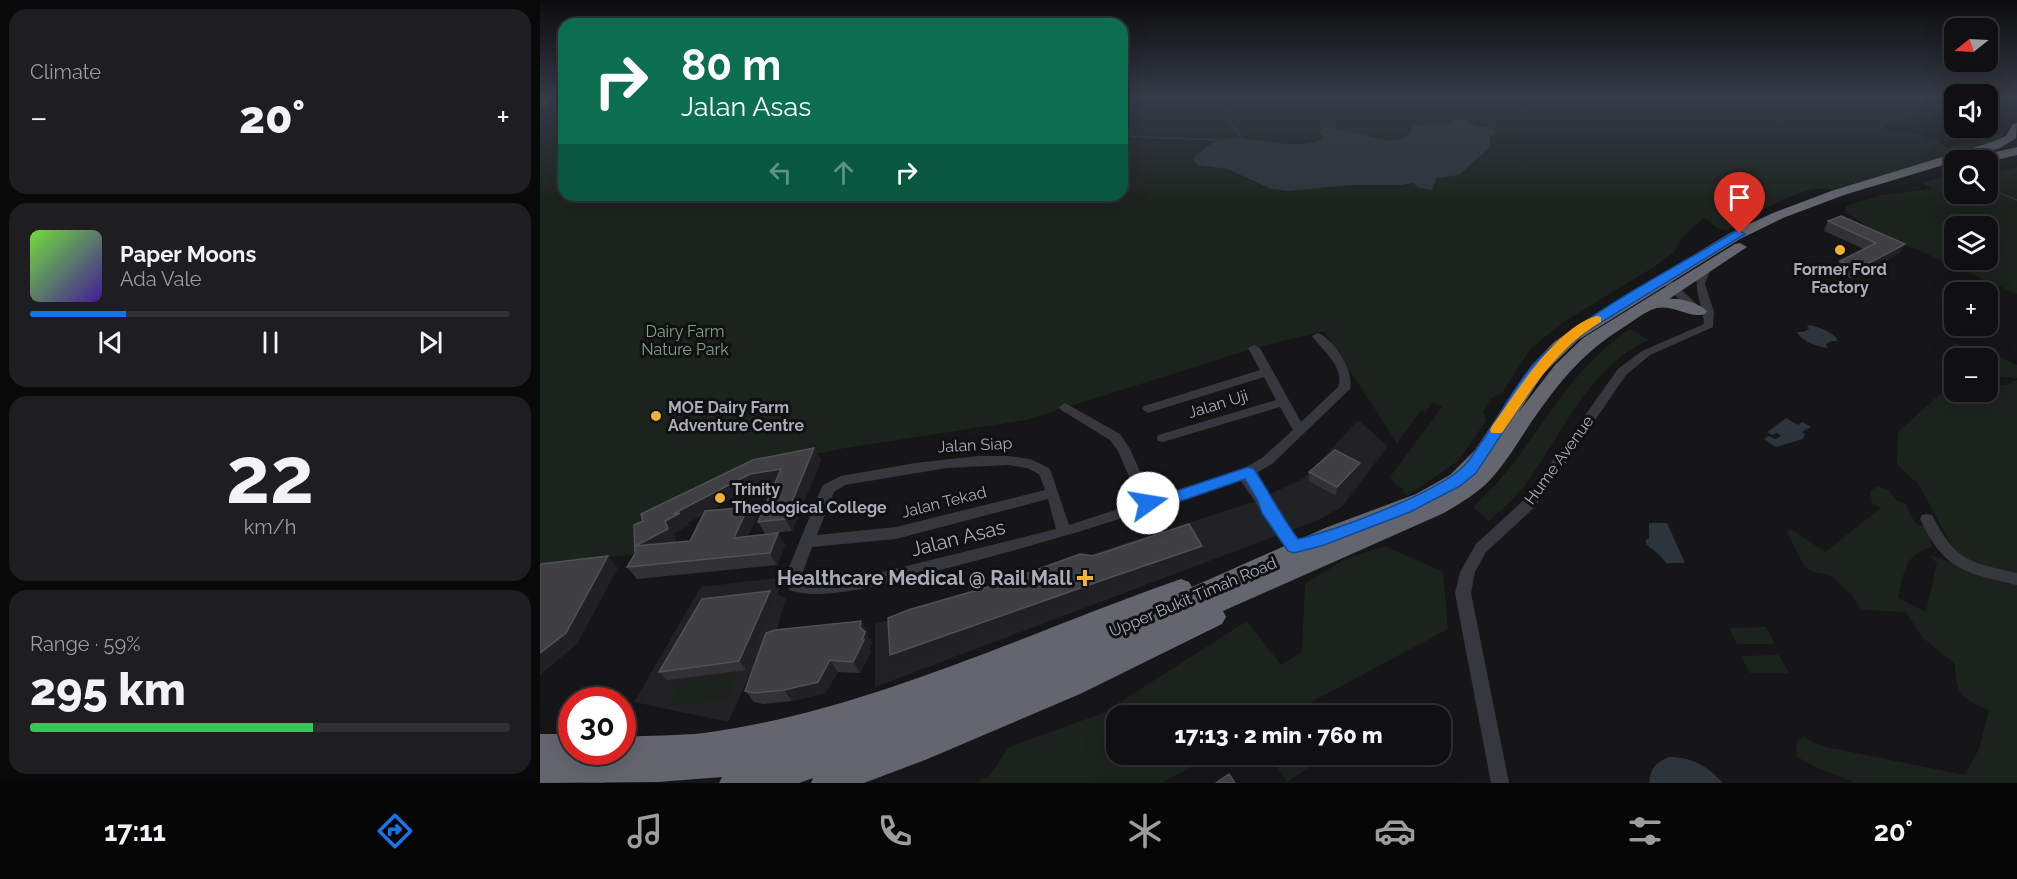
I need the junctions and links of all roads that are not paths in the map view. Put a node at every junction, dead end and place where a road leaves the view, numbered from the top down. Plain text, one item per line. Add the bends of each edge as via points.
1 (2012, 135) edge
2 (2017, 151) edge
3 (1998, 155) edge
4 (1944, 170) edge
5 (1903, 173) junction
6 (1922, 177) junction
7 (1775, 217) junction
8 (1798, 218) junction
9 (1736, 249) junction
10 (1711, 250) junction
11 (1706, 268) junction
12 (1669, 284) junction
13 (1641, 308) junction
14 (1613, 310) junction
15 (1703, 314) junction
16 (1318, 336) dead end
17 (1254, 348) dead end
18 (1267, 372) junction
19 (1283, 402) junction
20 (1065, 407) dead end
21 (1148, 409) dead end
22 (1299, 430) junction
23 (1163, 438) dead end
24 (1246, 473) junction
25 (841, 481) joint
26 (1052, 494) junction
27 (1149, 506) junction
28 (1927, 519) dead end
29 (1064, 532) junction
30 (808, 542) junction
31 (1306, 543) junction
32 (2017, 579) edge
33 (1268, 582) junction
34 (1135, 631) junction
35 (540, 747) edge
36 (558, 747) edge
37 (666, 749) junction
38 (636, 750) edge
39 (593, 765) edge
40 (540, 769) edge
41 (595, 783) edge
42 (610, 783) edge
43 (734, 783) edge
44 (825, 783) edge
45 (1500, 783) edge

1 - 5 highway, Upper Bukit Timah Road via 1996,146
2 - 3 highway
4 - 6 highway, Upper Bukit Timah Road
5 - 6 highway
5 - 7 highway, Upper Bukit Timah Road
6 - 8 highway, Upper Bukit Timah Road
7 - 8 highway
7 - 10 highway, Upper Bukit Timah Road
8 - 9 highway, Upper Bukit Timah Road
9 - 10 highway via 1720,253
9 - 11 highway, Upper Bukit Timah Road
10 - 12 highway, Upper Bukit Timah Road
11 - 12 highway, Upper Bukit Timah Road
11 - 15 street via 1700,284 1709,312
12 - 13 highway, Upper Bukit Timah Road
12 - 14 highway, Upper Bukit Timah Road
12 - 15 street
13 - 14 highway
13 - 15 highway via 1659,302 1676,303
13 - 33 highway, Upper Bukit Timah Road via 1589,342 1562,369 1496,459 1457,495
14 - 31 highway, Upper Bukit Timah Road via 1582,328 1549,357 1462,476 1404,507
15 - 45 street, Hume Avenue via 1709,325 1705,328 1646,353 1622,372 1531,502 1480,548 1468,572 1463,593
16 - 22 street, Jalan Asas via 1333,354 1347,383
17 - 18 street
18 - 19 street
18 - 21 street, Jalan Uji
19 - 22 street
19 - 23 street, Jalan Uji
20 - 27 street via 1115,437
22 - 24 street, Jalan Asas via 1267,461
24 - 27 street, Jalan Asas
24 - 31 street via 1260,503
25 - 26 street, Jalan Siap via 944,464 1017,460 1033,463 1046,472
25 - 30 street, Jalan Asas via 828,489
26 - 29 street, Jalan Siap
26 - 30 street, Jalan Tekad via 896,533
27 - 29 street, Jalan Asas
28 - 32 street via 1937,542 1957,561
29 - 30 street, Jalan Asas via 862,583 794,586 793,577
31 - 34 highway, Upper Bukit Timah Road via 1277,562
31 - 37 highway via 885,702 759,736
33 - 34 highway, Upper Bukit Timah Road
33 - 44 highway via 1242,602 1100,673 923,748
34 - 40 highway, Upper Bukit Timah Road via 907,716 776,755 699,767
34 - 43 highway, Upper Bukit Timah Road via 890,741 793,771
35 - 36 highway
37 - 38 highway
37 - 42 street via 640,758
39 - 41 street

